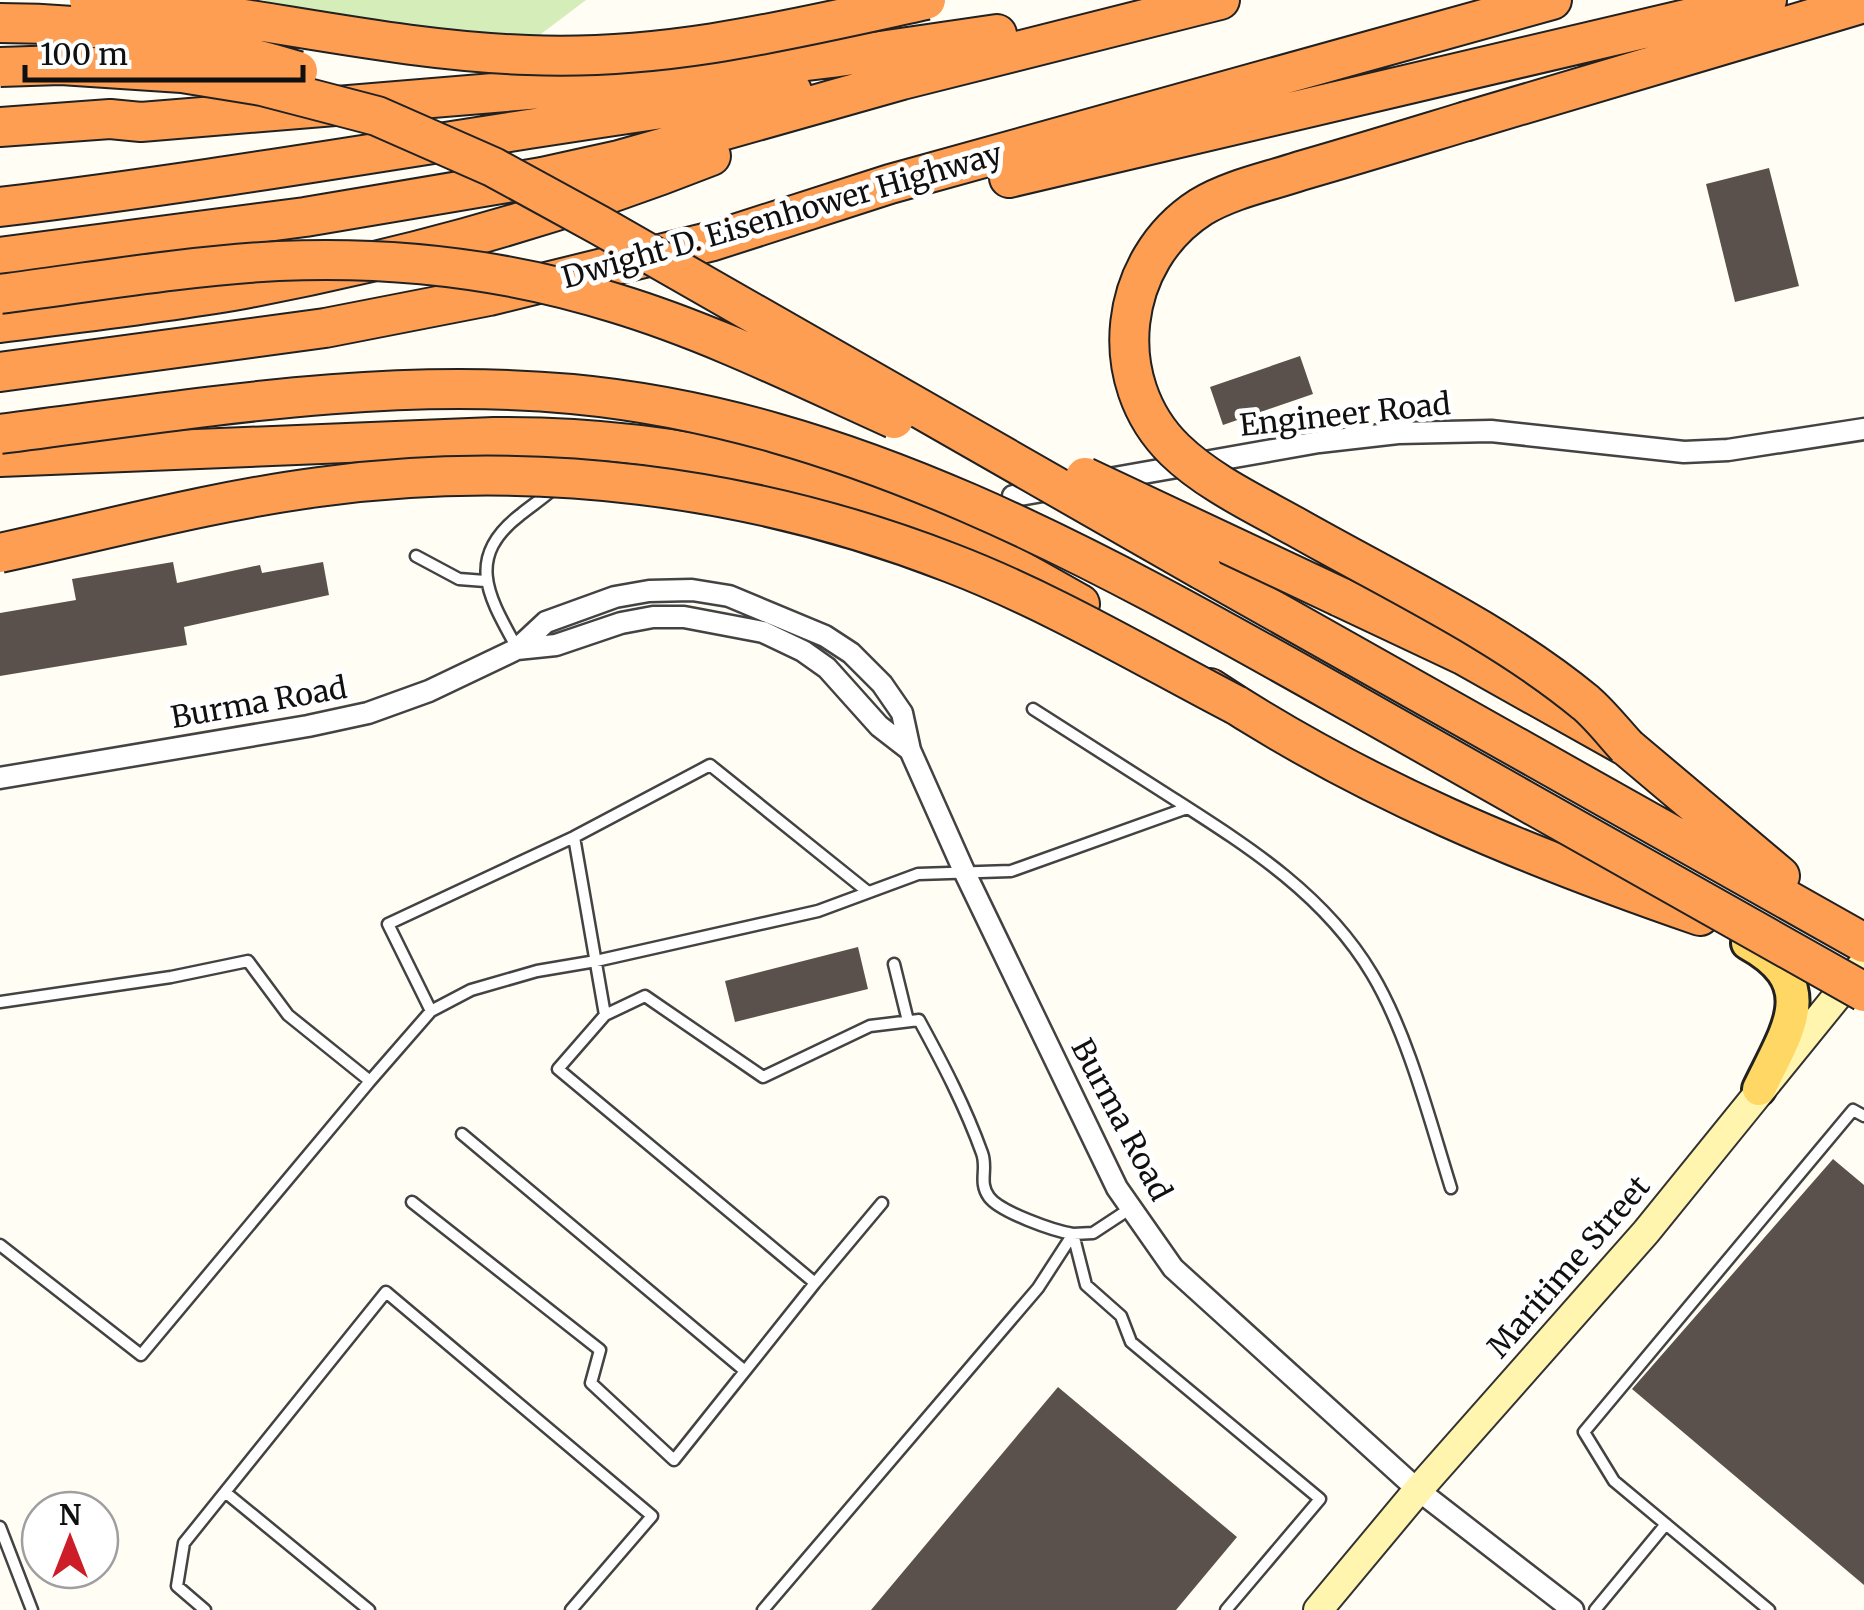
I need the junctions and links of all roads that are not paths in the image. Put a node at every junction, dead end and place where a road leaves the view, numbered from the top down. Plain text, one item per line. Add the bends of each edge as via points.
1 (89, 0) edge
2 (926, 0) edge
3 (1218, 0) edge
4 (1552, 0) edge
5 (1768, 0) edge
6 (164, 2) edge
7 (1864, 3) edge
8 (0, 23) edge
9 (173, 60) junction
10 (0, 66) edge
11 (933, 72) junction
12 (242, 114) junction
13 (377, 116) junction
14 (110, 119) junction
15 (0, 127) edge
16 (0, 206) edge
17 (0, 232) edge
18 (713, 242) junction
19 (0, 257) edge
20 (0, 294) edge
21 (0, 323) edge
22 (778, 325) junction
23 (0, 372) edge
24 (1864, 429) edge
25 (0, 434) edge
26 (0, 457) edge
27 (579, 467) dead end
28 (1012, 496) dead end
29 (0, 553) edge
30 (416, 556) dead end
31 (1202, 570) junction
32 (485, 581) junction
33 (517, 649) junction
34 (1236, 705) junction
35 (1033, 709) dead end
36 (1628, 748) junction
37 (0, 778) edge
38 (1188, 808) junction
39 (574, 837) junction
40 (964, 872) junction
41 (868, 892) junction
42 (1700, 916) junction
43 (1864, 935) edge
44 (1864, 944) edge
45 (596, 961) junction
46 (894, 964) dead end
47 (1861, 980) edge
48 (0, 1002) edge
49 (431, 1011) junction
50 (605, 1015) junction
51 (908, 1021) junction
52 (370, 1082) junction
53 (1759, 1089) junction
54 (1864, 1116) edge
55 (462, 1134) dead end
56 (1452, 1188) dead end
57 (412, 1202) dead end
58 (882, 1203) dead end
59 (1131, 1208) junction
60 (1073, 1234) junction
61 (0, 1245) edge
62 (814, 1283) junction
63 (746, 1371) junction
64 (1418, 1490) junction
65 (225, 1492) junction
66 (1666, 1524) junction
67 (0, 1528) edge
68 (32, 1610) edge
69 (205, 1610) edge
70 (369, 1610) edge
71 (571, 1610) edge
72 (763, 1610) edge
73 (1226, 1610) edge
74 (1318, 1610) edge
75 (1573, 1610) edge
76 (1595, 1610) edge
77 (1769, 1610) edge

1 - 2 highway, bridge via 453,50 559,56 710,46
3 - 11 highway
3 - 12 highway via 697,75
4 - 18 highway, Dwight D. Eisenhower Highway via 890,184
5 - 18 highway via 898,206
6 - 9 lane
7 - 36 highway, bridge via 1228,194 1189,216 1156,250 1134,295 1128,330 1135,384 1150,418 1184,458 1529,662 1589,705
8 - 13 highway, bridge via 106,28 228,50 328,79
9 - 12 highway via 194,102
9 - 14 highway via 156,94
10 - 13 highway, bridge via 196,75
11 - 16 highway
11 - 17 highway via 494,160
11 - 19 highway via 542,178
11 - 21 highway via 496,231 246,288
12 - 14 highway
13 - 22 highway, bridge via 493,167
14 - 15 highway
18 - 23 highway, Dwight D. Eisenhower Highway via 405,313
20 - 31 highway, bridge via 301,260 426,265 556,286 722,342
22 - 31 highway, bridge
22 - 36 highway, bridge via 1463,655
24 - 28 street, Engineer Road via 1684,452 1492,431 1398,434
25 - 47 highway, bridge via 333,393 455,388 618,400 816,444 944,490 1060,546
26 - 34 highway, bridge via 536,436 729,459 845,491 957,537 1101,616
27 - 32 lane via 500,535
29 - 34 highway, bridge via 238,500 358,482 520,476 640,484 799,514 943,560 1036,600
30 - 32 lane via 459,578
31 - 44 highway
32 - 33 lane
33 - 37 street, Burma Road via 430,692 368,713
33 - 40 street, Burma Road via 556,645 621,623 684,616 763,632 803,651 910,750
34 - 42 highway via 1416,805
35 - 38 lane
36 - 43 highway via 1812,901
38 - 40 lane via 1010,870
38 - 56 lane via 1278,869 1349,940 1374,976 1402,1043
39 - 41 lane via 710,765
39 - 45 lane
39 - 49 lane via 388,924
40 - 41 lane via 918,874
40 - 59 street, Burma Road
41 - 45 lane via 818,911
42 - 47 main road
42 - 53 main road via 1772,956 1788,974 1792,1022
45 - 49 lane via 471,990
45 - 50 lane
46 - 51 lane
47 - 53 main road, Maritime Street
48 - 52 lane via 248,961 288,1015
49 - 52 lane
50 - 51 lane via 645,996 762,1077 870,1026
50 - 62 lane via 558,1069
51 - 60 lane via 919,1020 963,1102 991,1200
52 - 61 lane via 141,1354
53 - 64 main road, Maritime Street via 1646,1232
54 - 66 lane via 1853,1110 1584,1432 1614,1481
55 - 63 lane
57 - 63 lane via 600,1350 591,1383 674,1460
58 - 62 lane
59 - 60 lane via 1093,1233
59 - 64 street, Burma Road via 1173,1268
60 - 72 lane via 1038,1288
60 - 73 lane via 1086,1285 1121,1316 1130,1342 1320,1499
62 - 63 lane
64 - 74 main road, Maritime Street
64 - 75 street, Burma Road
65 - 69 lane via 184,1543 177,1586
65 - 70 lane
65 - 71 lane via 386,1292 652,1516
66 - 76 lane
66 - 77 lane
67 - 68 lane

